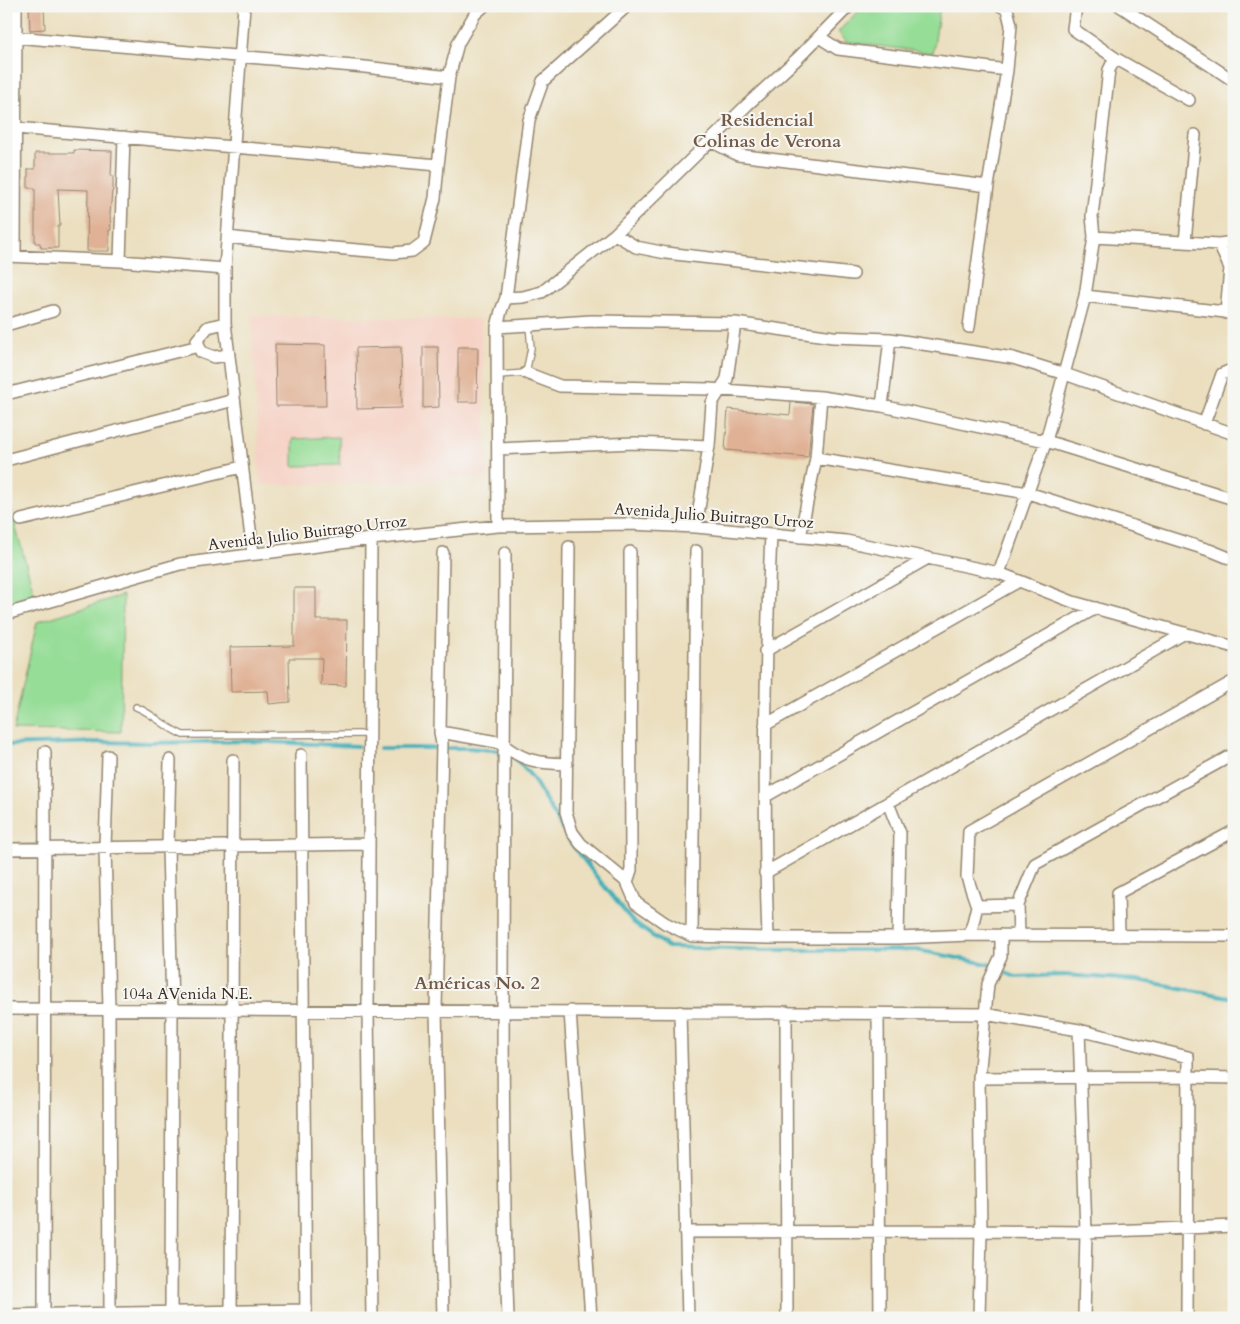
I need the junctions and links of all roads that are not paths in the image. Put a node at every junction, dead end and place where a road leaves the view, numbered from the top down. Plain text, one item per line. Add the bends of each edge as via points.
1 (16, 6) edge
2 (244, 6) edge
3 (484, 6) edge
4 (627, 6) edge
5 (849, 6) edge
6 (1001, 6) edge
7 (1076, 6) edge
8 (1120, 6) edge
9 (15, 37) junction
10 (819, 37) junction
11 (240, 57) junction
12 (1116, 58) junction
13 (1007, 70) junction
14 (450, 77) junction
15 (1234, 82) edge
16 (1189, 100) dead end
17 (16, 128) junction
18 (1195, 135) dead end
19 (124, 137) junction
20 (711, 141) junction
21 (233, 148) junction
22 (438, 165) junction
23 (988, 186) junction
24 (615, 234) junction
25 (228, 237) junction
26 (1094, 237) junction
27 (1186, 242) junction
28 (1234, 242) edge
29 (1219, 244) junction
30 (11, 256) edge
31 (120, 260) junction
32 (225, 269) junction
33 (852, 274) dead end
34 (1085, 296) junction
35 (506, 298) junction
36 (53, 311) dead end
37 (1230, 313) edge
38 (225, 323) junction
39 (735, 323) junction
40 (6, 325) edge
41 (530, 325) junction
42 (497, 327) junction
43 (969, 327) dead end
44 (890, 340) junction
45 (199, 346) junction
46 (229, 355) junction
47 (1234, 372) edge
48 (526, 373) junction
49 (1065, 374) junction
50 (498, 375) junction
51 (720, 390) junction
52 (6, 394) edge
53 (821, 397) junction
54 (234, 400) junction
55 (882, 406) junction
56 (1204, 424) junction
57 (1234, 434) edge
58 (1046, 441) junction
59 (709, 446) junction
60 (498, 449) junction
61 (816, 458) junction
62 (6, 460) edge
63 (242, 467) junction
64 (1028, 493) junction
65 (1234, 499) edge
66 (21, 520) dead end
67 (498, 526) junction
68 (696, 527) junction
69 (771, 534) junction
70 (800, 536) junction
71 (371, 539) junction
72 (569, 547) dead end
73 (696, 551) dead end
74 (630, 552) dead end
75 (505, 553) dead end
76 (253, 554) junction
77 (443, 554) dead end
78 (928, 558) junction
79 (1234, 560) edge
80 (999, 573) junction
81 (1019, 581) junction
82 (1096, 608) junction
83 (6, 614) edge
84 (1185, 633) junction
85 (1234, 646) edge
86 (766, 651) junction
87 (1234, 681) edge
88 (136, 707) dead end
89 (766, 725) junction
90 (440, 732) junction
91 (370, 734) junction
92 (505, 746) junction
93 (44, 752) dead end
94 (1234, 754) edge
95 (300, 755) dead end
96 (108, 756) dead end
97 (170, 760) dead end
98 (233, 760) dead end
99 (567, 764) junction
100 (766, 796) junction
101 (888, 803) junction
102 (1234, 831) edge
103 (369, 844) junction
104 (302, 845) junction
105 (168, 846) junction
106 (233, 846) junction
107 (105, 847) junction
108 (6, 848) edge
109 (45, 848) junction
110 (766, 873) junction
111 (627, 882) junction
112 (1018, 905) junction
113 (978, 906) junction
114 (970, 935) junction
115 (1001, 935) junction
116 (1019, 935) junction
117 (692, 936) junction
118 (1118, 936) junction
119 (1234, 936) edge
120 (768, 938) junction
121 (898, 938) junction
122 (6, 1009) edge
123 (44, 1009) junction
124 (109, 1009) junction
125 (172, 1009) junction
126 (232, 1009) junction
127 (303, 1010) junction
128 (368, 1010) junction
129 (436, 1010) junction
130 (502, 1010) junction
131 (570, 1011) junction
132 (680, 1012) junction
133 (786, 1012) junction
134 (878, 1013) junction
135 (984, 1014) junction
136 (1079, 1030) junction
137 (1188, 1076) junction
138 (1081, 1077) junction
139 (979, 1078) junction
140 (1234, 1078) edge
141 (1234, 1226) edge
142 (1187, 1227) junction
143 (981, 1231) junction
144 (685, 1232) junction
145 (786, 1232) junction
146 (880, 1232) junction
147 (1086, 1232) junction
148 (231, 1314) edge
149 (306, 1314) edge
150 (171, 1315) edge
151 (6, 1316) edge
152 (44, 1316) edge
153 (110, 1316) edge
154 (372, 1318) edge
155 (443, 1318) edge
156 (508, 1318) edge
157 (590, 1318) edge
158 (688, 1318) edge
159 (787, 1318) edge
160 (880, 1318) edge
161 (979, 1318) edge
162 (1084, 1318) edge
163 (1187, 1318) edge

1 - 9 street
2 - 11 street
3 - 14 street via 475,14 458,42
4 - 35 street via 543,82 529,120
5 - 10 street
6 - 13 street via 1007,9 1011,25
7 - 12 street via 1073,29
8 - 15 street
9 - 11 street
9 - 17 street
10 - 13 street via 838,49
10 - 20 street
11 - 14 street
11 - 21 street
12 - 16 street
12 - 26 street via 1109,70 1092,216
13 - 23 street
14 - 22 street
17 - 19 street
17 - 30 street
18 - 27 street
19 - 21 street
19 - 31 street
20 - 23 street via 738,155
20 - 24 street
21 - 22 street
21 - 25 street
22 - 25 street via 431,220 424,242 412,251 394,253
23 - 43 street
24 - 33 street via 636,246 666,253
24 - 35 street via 542,292
25 - 32 street
26 - 27 street
26 - 34 street
27 - 29 street
28 - 29 street
29 - 37 street via 1230,268
30 - 31 street
31 - 32 street
32 - 38 street
34 - 37 street
34 - 49 street
35 - 42 street
36 - 40 street
38 - 45 street via 208,327 197,340
38 - 46 street
39 - 41 street via 592,321
39 - 44 street via 833,337
39 - 51 street via 727,379
41 - 42 street
41 - 48 lane via 531,348
42 - 50 street
44 - 49 street via 1013,358
44 - 55 street
45 - 46 street via 201,352 214,357
45 - 52 street
46 - 54 street
47 - 56 street via 1222,374
48 - 50 lane
48 - 51 street via 560,386
49 - 56 street
49 - 58 street
50 - 60 street
51 - 53 street
51 - 59 street via 712,404
53 - 55 street
53 - 61 street
54 - 62 street
54 - 63 street
55 - 58 street
56 - 57 street
58 - 64 street
58 - 65 street
59 - 60 street via 634,444
59 - 68 street
60 - 67 street
61 - 64 street
61 - 70 street
63 - 66 street
63 - 76 street
64 - 79 street
64 - 80 street
67 - 68 street, Avenida Julio Buitrago Urroz via 630,524
67 - 71 street, Avenida Julio Buitrago Urroz
68 - 69 street, Avenida Julio Buitrago Urroz
69 - 70 street, Avenida Julio Buitrago Urroz
69 - 86 street
70 - 78 street, Avenida Julio Buitrago Urroz via 846,541
71 - 76 street, Avenida Julio Buitrago Urroz
71 - 91 street
72 - 99 street
73 - 117 street
74 - 111 street via 631,870
75 - 92 street
76 - 83 street, Avenida Julio Buitrago Urroz via 180,564
77 - 90 street
78 - 80 street, Avenida Julio Buitrago Urroz
78 - 86 street
80 - 81 street, Avenida Julio Buitrago Urroz
81 - 82 street, Avenida Julio Buitrago Urroz
81 - 89 street
82 - 84 street, Avenida Julio Buitrago Urroz
82 - 100 street
84 - 85 street, Avenida Julio Buitrago Urroz
84 - 101 street
86 - 89 street
87 - 113 street via 969,831 967,877
88 - 91 lane via 147,711 169,729 183,734
89 - 100 street
90 - 92 street
90 - 129 street
91 - 103 street
92 - 99 street via 536,762
92 - 130 street
93 - 109 street
94 - 112 street via 1035,864
95 - 104 street
96 - 107 street
97 - 105 street
98 - 106 street
99 - 111 street via 566,812 572,832 581,844
100 - 110 street
101 - 110 street
101 - 121 street via 900,833
102 - 118 street via 1118,893
103 - 104 street
103 - 128 street
104 - 106 street
104 - 127 street
105 - 106 street
105 - 107 street
105 - 125 street
106 - 126 street
107 - 109 street
107 - 124 street
108 - 109 street
109 - 123 street
110 - 120 street
111 - 117 street via 636,903 665,923
112 - 113 street
112 - 116 street
113 - 114 street
114 - 115 street
114 - 121 street
115 - 116 street
115 - 135 street via 1001,956 988,984
116 - 118 street
117 - 120 street
118 - 119 street
120 - 121 street
122 - 123 street, 104a AVenida N.E.
123 - 124 street, 104a AVenida N.E.
123 - 152 street
124 - 125 street, 104a AVenida N.E.
124 - 153 street
125 - 126 street, 104a AVenida N.E.
125 - 150 street
126 - 127 street, 104a AVenida N.E.
126 - 148 street
127 - 128 street, 104a AVenida N.E.
127 - 149 street
128 - 129 street, 104a AVenida N.E.
128 - 154 street
129 - 130 street, 104a AVenida N.E.
129 - 155 street
130 - 131 street, 104a AVenida N.E.
130 - 156 street
131 - 132 street, 104a AVenida N.E.
131 - 157 street
132 - 133 street, 104a AVenida N.E.
132 - 144 street
133 - 134 street, 104a AVenida N.E.
133 - 145 street
134 - 135 street, 104a AVenida N.E.
134 - 146 street
135 - 136 street, 104a AVenida N.E.
135 - 139 street
136 - 137 street, 104a AVenida N.E. via 1188,1057
136 - 138 street
137 - 138 street
137 - 140 street
137 - 142 street
138 - 139 street
138 - 147 street
139 - 143 street
141 - 142 street
142 - 147 street
142 - 163 street
143 - 146 street
143 - 147 street
143 - 161 street
144 - 145 street
144 - 158 street
145 - 146 street
145 - 159 street
146 - 160 street
147 - 162 street
148 - 149 street
148 - 150 street
150 - 153 street
151 - 152 street
152 - 153 street

